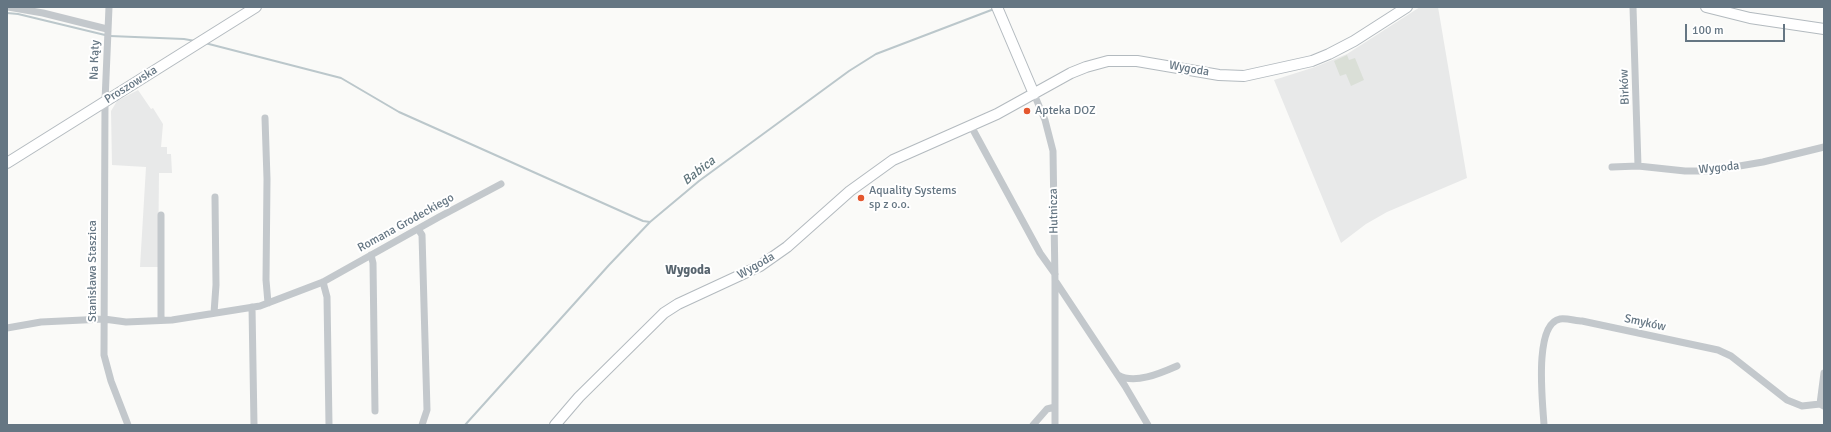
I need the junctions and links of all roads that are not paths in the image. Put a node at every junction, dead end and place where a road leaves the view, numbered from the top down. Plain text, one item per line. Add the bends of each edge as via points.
1 (8, 7) edge
2 (109, 7) edge
3 (256, 7) edge
4 (997, 7) edge
5 (1407, 7) edge
6 (1633, 7) edge
7 (1706, 7) edge
8 (1824, 29) edge
9 (107, 33) junction
10 (1034, 94) junction
11 (105, 101) junction
12 (106, 114) joint
13 (265, 118) dead end
14 (971, 126) junction
15 (1824, 147) edge
16 (7, 162) edge
17 (1638, 166) junction
18 (1612, 167) dead end
19 (501, 184) dead end
20 (215, 197) dead end
21 (161, 214) dead end
22 (418, 228) junction
23 (371, 255) junction
24 (1055, 274) junction
25 (323, 282) junction
26 (1055, 282) junction
27 (268, 303) junction
28 (252, 307) junction
29 (214, 314) junction
30 (104, 319) junction
31 (161, 320) junction
32 (7, 328) edge
33 (1178, 366) dead end
34 (1824, 373) edge
35 (1117, 375) junction
36 (1822, 405) edge
37 (1055, 407) junction
38 (375, 411) dead end
39 (128, 425) edge
40 (254, 425) edge
41 (329, 425) edge
42 (422, 425) edge
43 (555, 425) edge
44 (1033, 425) edge
45 (1055, 425) edge
46 (1148, 425) edge
47 (1544, 425) edge

1 - 9 street via 43,13
2 - 9 street, Na Kąty
3 - 11 street, Proszowska
4 - 10 street, Hutnicza
5 - 10 street, Wygoda via 1345,47 1312,61 1278,69 1244,76 1137,60 1108,61 1071,73
6 - 17 street, Birków
7 - 8 street via 1750,18
9 - 11 street, Na Kąty
10 - 14 street, Wygoda
10 - 24 street, Hutnicza via 1045,120 1053,151
11 - 12 street, Na Kąty
11 - 16 street, Proszowska
12 - 30 street, Stanisława Staszica
13 - 27 street
14 - 24 street via 1036,247
14 - 43 street, Wygoda via 893,160 850,191 787,247 760,266 664,313 579,396
15 - 17 street, Wygoda via 1763,162 1710,171
17 - 18 street, Wygoda
19 - 22 street, Romana Grodeckiego
20 - 29 street
21 - 31 street
22 - 23 street, Romana Grodeckiego
22 - 42 street via 422,235 427,410
23 - 25 street, Romana Grodeckiego
23 - 38 street
24 - 26 street, Hutnicza
25 - 27 street, Romana Grodeckiego
25 - 41 street via 327,297
26 - 35 street
26 - 37 street, Hutnicza
27 - 28 street, Romana Grodeckiego
28 - 29 street, Romana Grodeckiego
28 - 40 street
29 - 31 street, Romana Grodeckiego
30 - 31 street, Romana Grodeckiego via 126,322
30 - 32 street, Romana Grodeckiego via 41,322
30 - 39 street, Stanisława Staszica via 104,355 111,382
33 - 35 street via 1155,376 1123,379
34 - 36 street, Smyków
35 - 46 street
36 - 47 street, Smyków via 1802,406 1787,400 1731,356 1718,350 1560,319 1554,322 1543,344 1540,366
37 - 44 street via 1047,409
37 - 45 street, Hutnicza

